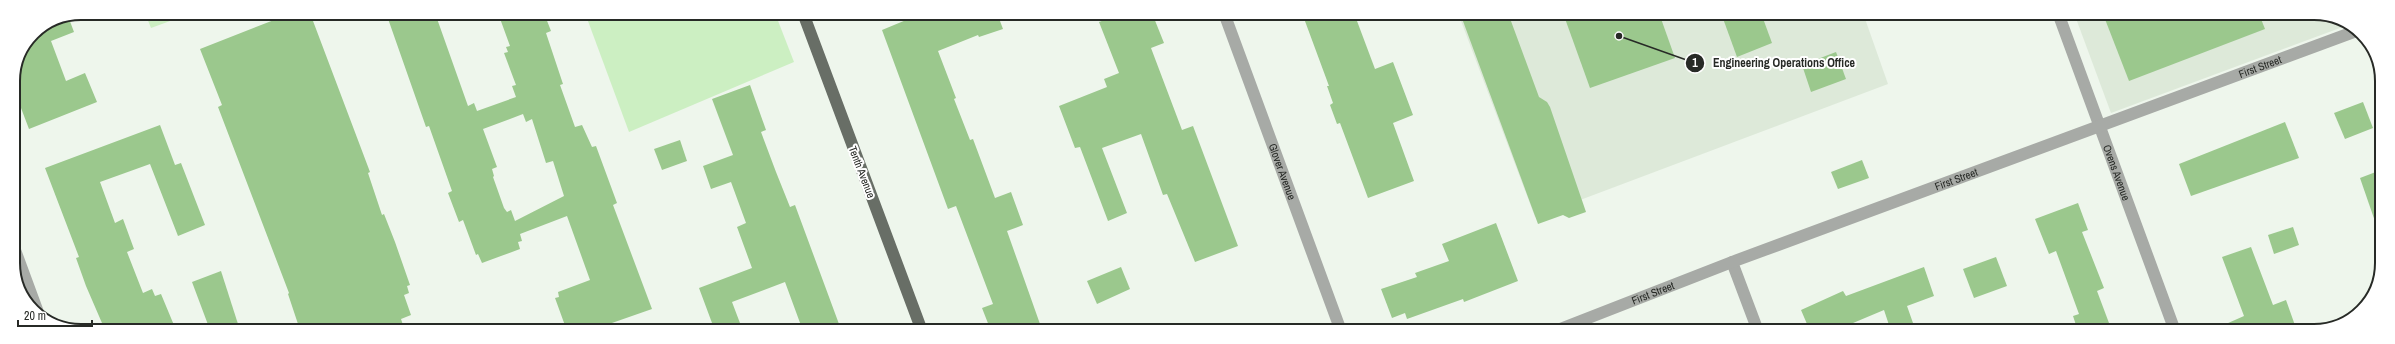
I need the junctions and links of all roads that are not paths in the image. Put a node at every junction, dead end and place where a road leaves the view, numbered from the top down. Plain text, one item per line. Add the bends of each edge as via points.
1 (806, 20) edge
2 (1227, 20) edge
3 (2060, 20) edge
4 (2351, 33) edge
5 (2099, 127) junction
6 (1732, 262) junction
7 (20, 264) edge
8 (34, 301) edge
9 (919, 324) edge
10 (1338, 324) edge
11 (1573, 324) edge
12 (1755, 324) edge
13 (2172, 324) edge

1 - 9 main road, Tenth Avenue
2 - 10 street, Glover Avenue
3 - 5 street, Ovens Avenue
4 - 5 street, First Street
5 - 6 street, First Street
5 - 13 street, Ovens Avenue
6 - 11 street, First Street
6 - 12 street
7 - 8 street

